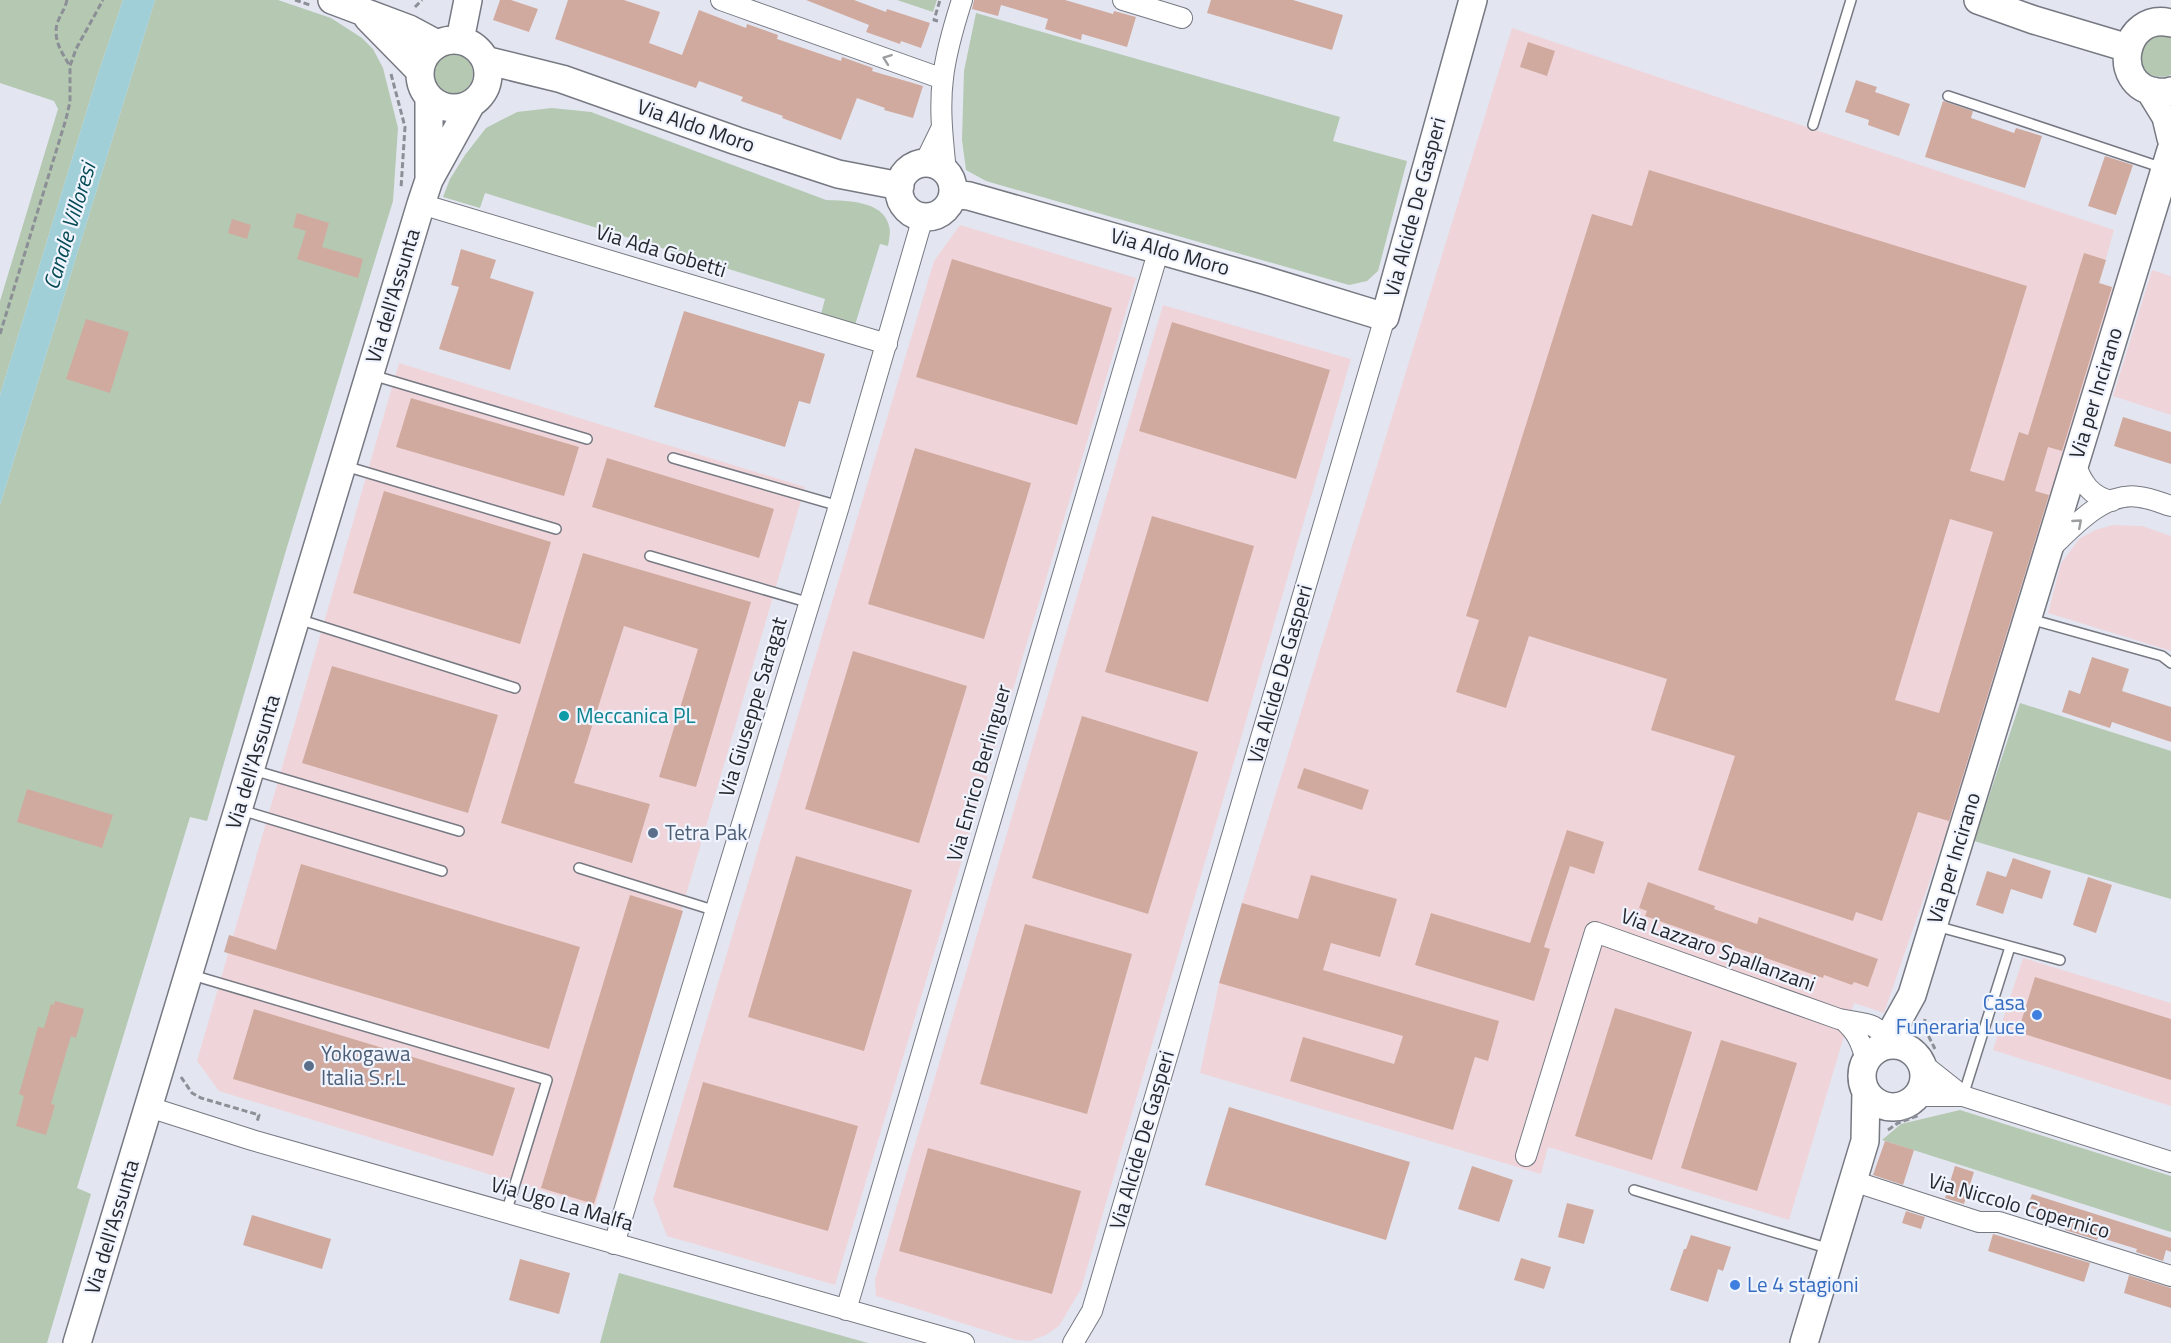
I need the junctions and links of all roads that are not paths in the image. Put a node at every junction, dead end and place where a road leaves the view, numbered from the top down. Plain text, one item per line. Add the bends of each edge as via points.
1 (468, 0) edge
2 (721, 0) edge
3 (962, 0) edge
4 (1123, 0) edge
5 (1473, 0) edge
6 (1851, 0) edge
7 (1978, 0) edge
8 (323, 3) edge
9 (359, 9) junction
10 (1182, 18) dead end
11 (2171, 23) edge
12 (448, 42) junction
13 (2128, 48) junction
14 (485, 60) junction
15 (419, 70) junction
16 (562, 79) junction
17 (942, 79) junction
18 (2160, 91) edge
19 (1948, 96) dead end
20 (429, 99) junction
21 (475, 101) junction
22 (1813, 125) dead end
23 (2171, 138) edge
24 (2168, 159) edge
25 (941, 176) junction
26 (900, 186) junction
27 (417, 192) junction
28 (2163, 207) edge
29 (923, 217) junction
30 (1159, 249) junction
31 (1385, 317) junction
32 (887, 344) junction
33 (370, 374) junction
34 (587, 439) dead end
35 (673, 458) dead end
36 (2075, 464) junction
37 (343, 466) junction
38 (2112, 501) junction
39 (839, 506) junction
40 (2171, 506) edge
41 (556, 529) dead end
42 (2048, 552) junction
43 (650, 555) dead end
44 (810, 603) junction
45 (296, 618) junction
46 (2028, 618) junction
47 (2171, 663) edge
48 (515, 688) dead end
49 (251, 769) junction
50 (239, 809) junction
51 (459, 831) dead end
52 (579, 868) dead end
53 (442, 871) dead end
54 (716, 910) junction
55 (1934, 925) junction
56 (2010, 951) junction
57 (2060, 960) dead end
58 (189, 974) junction
59 (1912, 995) junction
60 (1843, 1020) junction
61 (1891, 1044) junction
62 (1866, 1060) junction
63 (1921, 1060) junction
64 (1866, 1092) junction
65 (1963, 1096) junction
66 (1912, 1100) junction
67 (149, 1107) junction
68 (1865, 1141) junction
69 (1526, 1155) dead end
70 (2171, 1162) edge
71 (1853, 1181) junction
72 (1634, 1190) dead end
73 (506, 1213) junction
74 (614, 1244) junction
75 (1833, 1250) junction
76 (2171, 1276) edge
77 (846, 1310) junction
78 (76, 1343) edge
79 (964, 1343) edge
80 (1073, 1343) edge
81 (1804, 1343) edge

1 - 12 street
17 -> 2 street
3 - 17 street
4 - 10 street
5 - 31 street, Via Alcide De Gasperi
6 - 22 lane
7 - 13 street
8 - 9 street
9 - 12 street
9 - 15 street
11 - 13 street via 2153,23 2142,28
12 - 14 street via 470,44
12 - 15 street via 429,50
13 - 18 street via 2130,74 2139,84
14 - 16 street, Via Aldo Moro
14 - 21 street via 486,86
15 - 20 street
16 - 21 street, Via Aldo Moro via 518,83
16 - 26 street, Via Aldo Moro via 838,174
17 - 25 street
18 - 23 street
19 - 24 lane, Via per Incirano
20 - 21 street via 449,109
20 - 27 street, Via dell'Assunta
21 - 27 street, Via dell'Assunta
24 - 28 street, Via per Incirano
25 - 26 street via 908,171
25 - 29 street via 946,209
25 - 30 street, Via Aldo Moro via 969,196
26 - 29 street via 903,203
27 - 32 street, Via Ada Gobetti
27 - 33 street, Via dell'Assunta
28 - 36 street, Via per Incirano
29 - 32 street, Via Giuseppe Saragat
30 - 31 street, Via Aldo Moro
30 - 77 street, Via Enrico Berlinguer
31 - 80 street, Via Alcide De Gasperi via 1092,1311
32 - 39 street, Via Giuseppe Saragat
33 - 34 lane
33 - 37 street, Via dell'Assunta
35 - 39 lane
36 - 38 street via 2089,490 2100,499
36 - 42 street, Via per Incirano
37 - 41 lane
37 - 45 street, Via dell'Assunta
38 - 40 street via 2139,496
42 -> 38 street via 2085,517
39 - 44 street, Via Giuseppe Saragat
42 - 46 street, Via per Incirano
43 - 44 lane
44 - 54 street, Via Giuseppe Saragat
45 - 48 lane
45 - 49 street, Via dell'Assunta
46 - 47 lane via 2162,656
46 - 55 street, Via per Incirano
49 - 50 street, Via dell'Assunta
49 - 51 lane
50 - 53 lane
50 - 58 street, Via dell'Assunta
52 - 54 lane
54 - 74 street, Via Giuseppe Saragat
55 - 56 lane
55 - 59 street, Via per Incirano
56 - 57 lane
56 - 65 lane
58 - 67 street, Via dell'Assunta
58 - 73 lane via 547,1080
59 - 61 street, Via per Incirano via 1892,1031
59 - 63 street, Via per Incirano via 1913,1035
60 - 61 street, Via Lazzaro Spallanzani via 1874,1026
60 - 62 street via 1860,1039
60 - 69 street, Via Lazzaro Spallanzani via 1595,932
61 - 62 street via 1876,1049
61 - 63 street via 1910,1049
62 - 64 street via 1862,1070
63 - 65 street
63 - 66 street via 1923,1086
64 - 66 street via 1884,1106 1896,1107
64 - 68 street
65 - 66 street
65 - 70 street
66 - 68 street
67 - 73 street, Via Ugo La Malfa
67 - 78 street, Via dell'Assunta
68 - 71 street
71 - 75 street
71 - 76 street, Via Niccolo Copernico via 1979,1222 1999,1222
72 - 75 lane
73 - 74 street, Via Ugo La Malfa
74 - 77 street, Via Ugo La Malfa
75 - 81 street
77 - 79 street, Via Ugo La Malfa

